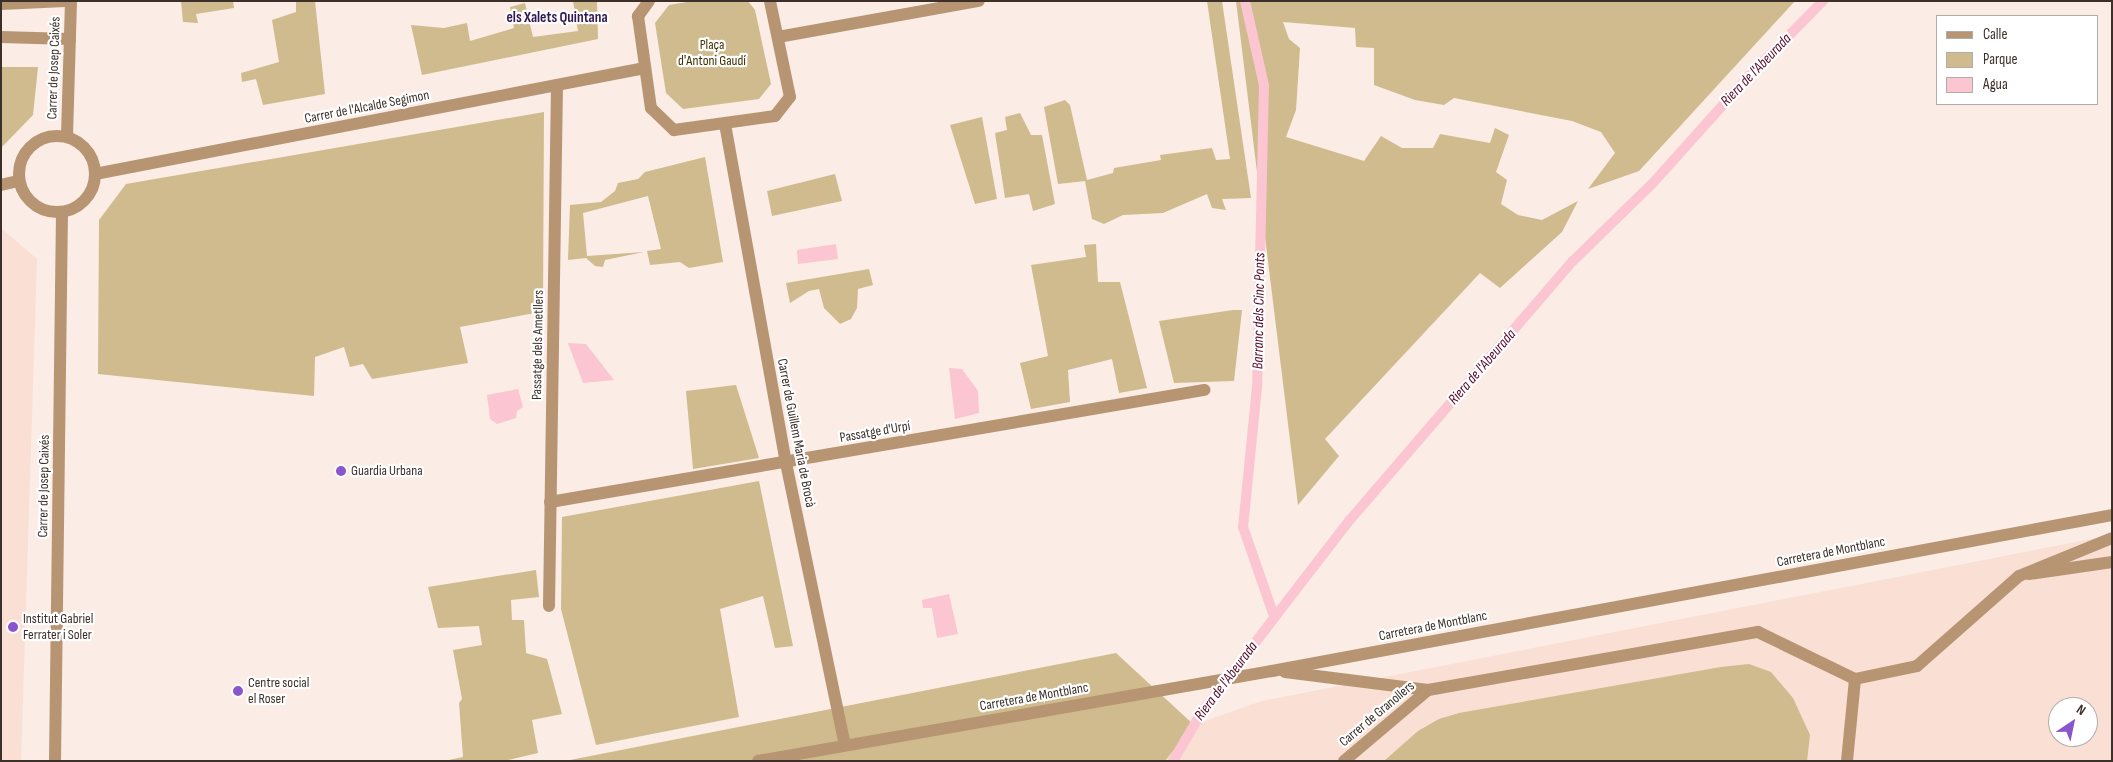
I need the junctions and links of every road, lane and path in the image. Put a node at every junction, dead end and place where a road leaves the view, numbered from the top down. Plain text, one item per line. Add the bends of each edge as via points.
1 (65, 1) edge
2 (71, 1) edge
3 (770, 1) edge
4 (979, 1) edge
5 (645, 2) edge
6 (1, 4) edge
7 (778, 36) junction
8 (1, 37) edge
9 (70, 39) junction
10 (645, 68) junction
11 (557, 86) junction
12 (725, 124) junction
13 (66, 136) junction
14 (95, 174) junction
15 (19, 181) junction
16 (1, 185) edge
17 (62, 212) junction
18 (1204, 390) dead end
19 (786, 463) junction
20 (550, 502) junction
21 (2112, 515) edge
22 (2112, 538) edge
23 (2112, 562) edge
24 (2019, 576) junction
25 (549, 606) dead end
26 (1272, 671) junction
27 (1855, 679) junction
28 (1428, 690) junction
29 (845, 745) junction
30 (55, 761) edge
31 (758, 761) edge
32 (1344, 761) edge
33 (1847, 761) edge

1 - 6 street
2 - 9 street, Carrer de Josep Caixés
3 - 7 street
4 - 7 street
5 - 10 street via 638,16
7 - 12 street via 790,97 775,116
8 - 9 street
9 - 13 street, Carrer de Josep Caixés
10 - 11 street, Carrer de l'Alcalde Segimon
10 - 12 street via 651,108 674,130
11 - 14 street, Carrer de l'Alcalde Segimon
11 - 20 street, Passatge dels Ametllers
12 - 19 street, Carrer de Guillem Maria de Brocà
13 - 14 street via 87,150 94,162
13 - 15 street via 54,135 30,146 22,156
14 - 17 street via 89,195 82,203
15 - 16 street
15 - 17 street via 23,192 40,208
17 - 30 street, Carrer de Josep Caixés
18 - 19 street, Passatge d'Urpí
19 - 20 street, Passatge d'Urpí
19 - 29 street, Carrer de Guillem Maria de Brocà
20 - 25 street, Passatge dels Ametllers
21 - 26 street, Carretera de Montblanc
22 - 24 street
23 - 24 street
24 - 27 street via 1917,666
26 - 28 street
26 - 29 street, Carretera de Montblanc
27 - 28 street via 1758,632
27 - 33 street
28 - 32 street, Carrer de Granollers
29 - 31 street, Carretera de Montblanc

